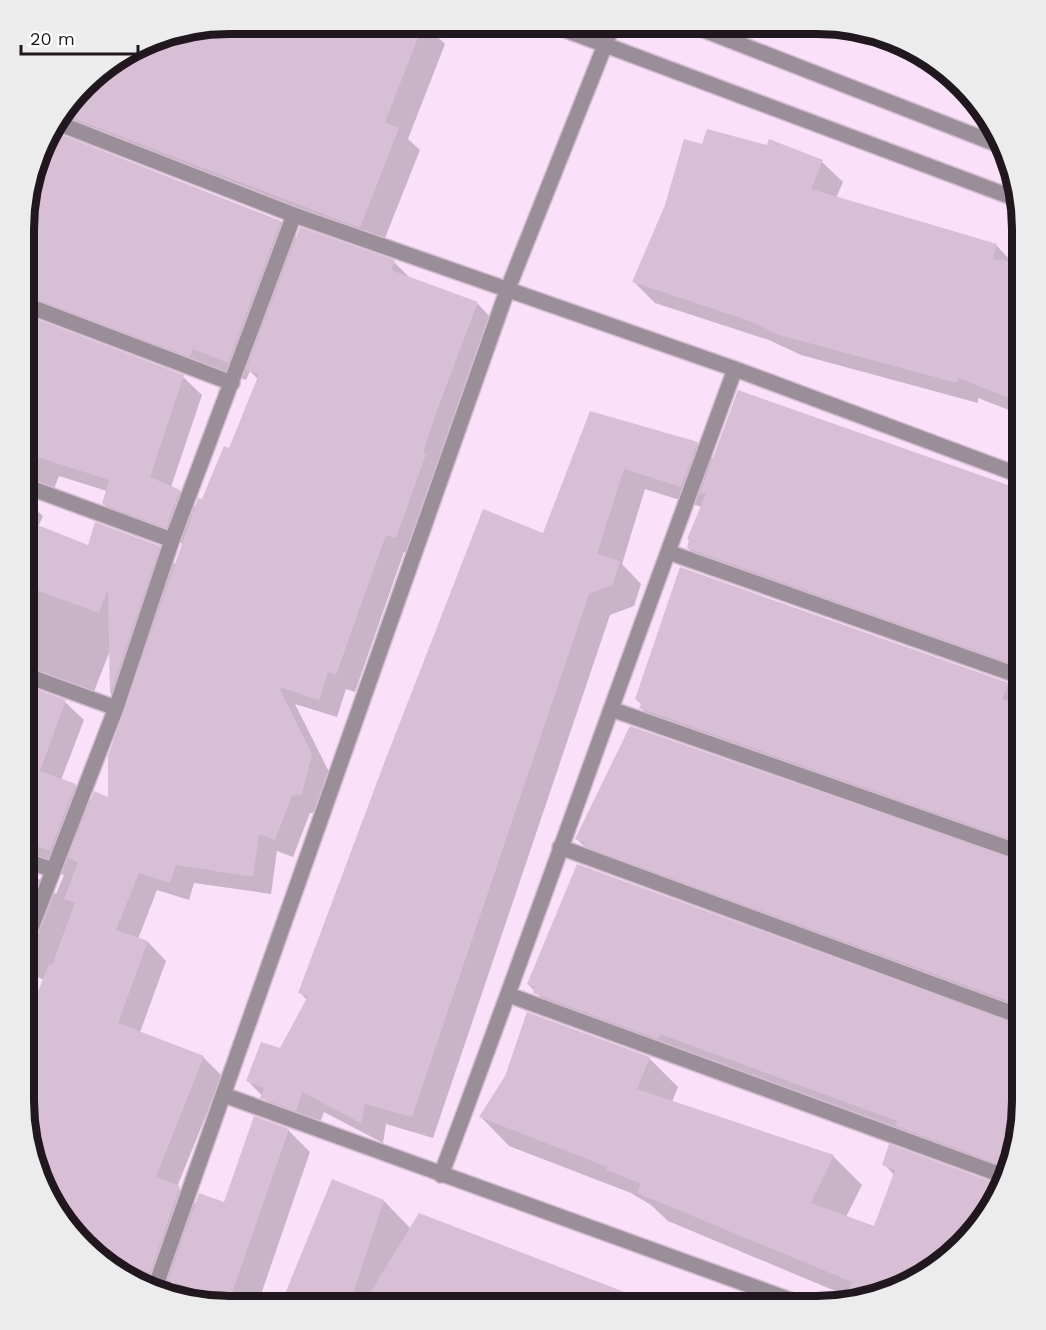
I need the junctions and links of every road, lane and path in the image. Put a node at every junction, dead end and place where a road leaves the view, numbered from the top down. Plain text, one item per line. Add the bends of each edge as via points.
1 (579, 34) edge
2 (610, 34) edge
3 (715, 34) edge
4 (606, 44) junction
5 (65, 125) edge
6 (990, 141) edge
7 (1008, 196) edge
8 (294, 214) junction
9 (507, 291) junction
10 (34, 308) edge
11 (735, 369) junction
12 (232, 382) junction
13 (1012, 472) edge
14 (34, 489) edge
15 (172, 540) junction
16 (668, 552) junction
17 (1011, 673) edge
18 (34, 678) edge
19 (116, 708) junction
20 (611, 709) junction
21 (560, 847) junction
22 (1011, 849) edge
23 (34, 863) edge
24 (53, 870) junction
25 (34, 920) edge
26 (509, 994) junction
27 (1011, 1013) edge
28 (224, 1095) junction
29 (997, 1173) edge
30 (441, 1175) junction
31 (157, 1281) edge
32 (776, 1295) edge

1 - 4 street
2 - 4 street
3 - 6 street
4 - 7 street
4 - 9 street
5 - 8 street
8 - 9 street
8 - 12 street
9 - 11 street
9 - 28 street
10 - 12 street
11 - 13 street
11 - 16 street
12 - 15 street
14 - 15 street
15 - 19 street
16 - 17 street
16 - 20 street
18 - 19 street
19 - 24 street
20 - 21 street
20 - 22 street
21 - 26 street
21 - 27 street
23 - 24 street
24 - 25 street
26 - 29 street
26 - 30 street
28 - 30 street
28 - 31 street
30 - 32 street

